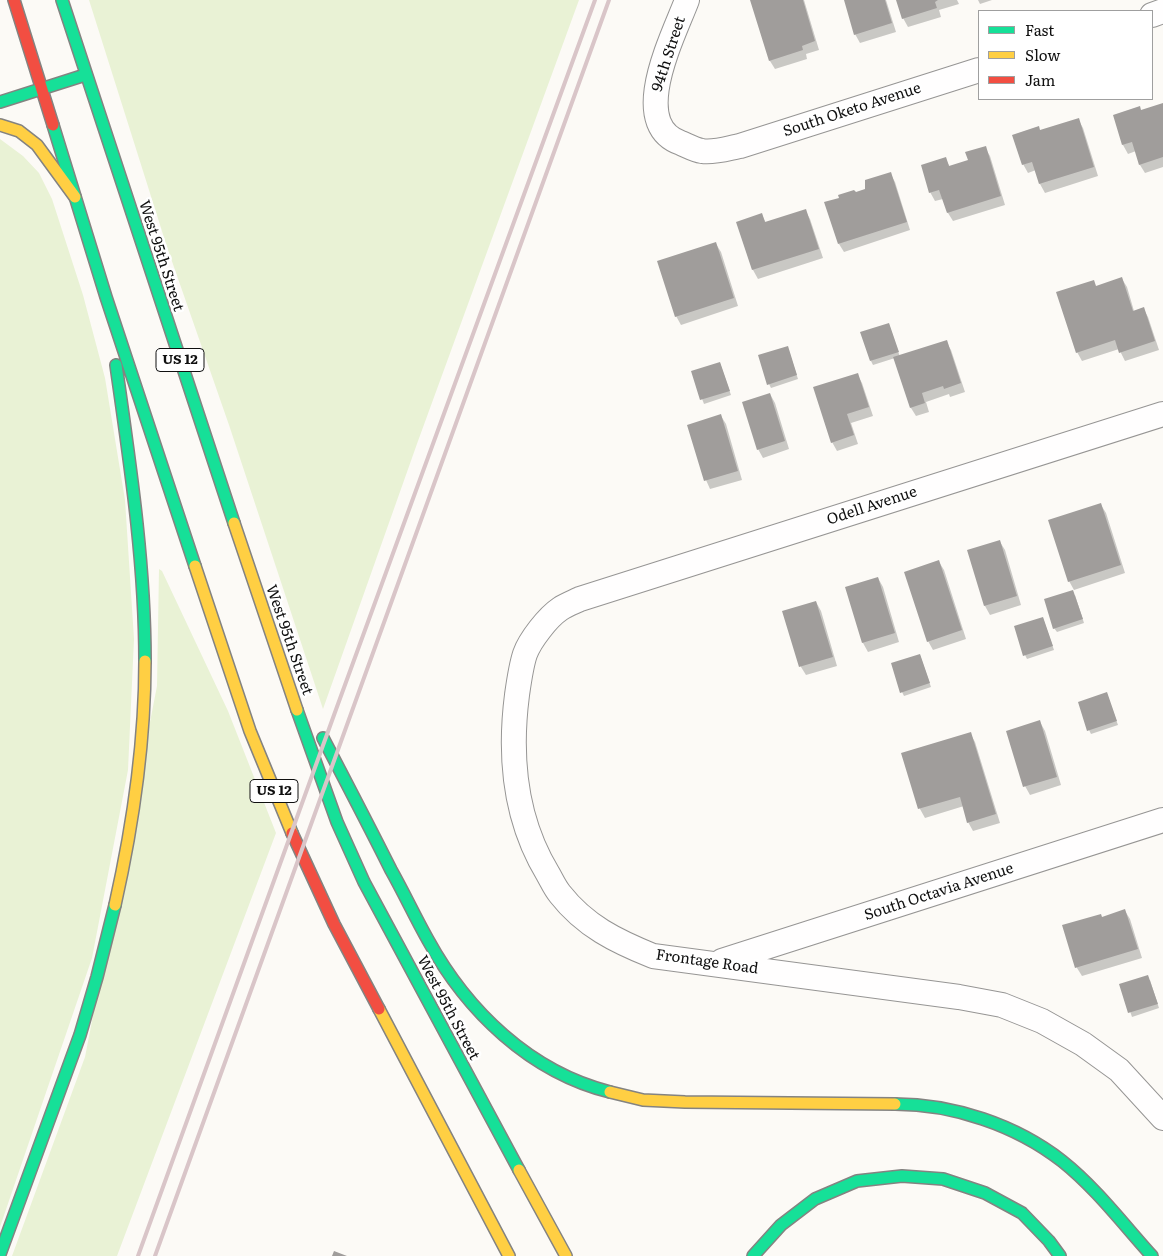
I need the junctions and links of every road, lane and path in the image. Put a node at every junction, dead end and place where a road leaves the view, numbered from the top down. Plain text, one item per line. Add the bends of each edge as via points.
1 (14, 0) edge
2 (62, 0) edge
3 (687, 0) edge
4 (978, 70) edge
5 (85, 75) junction
6 (42, 90) junction
7 (0, 102) edge
8 (0, 125) edge
9 (723, 149) joint
10 (75, 197) junction
11 (106, 297) junction
12 (1163, 414) edge
13 (580, 599) joint
14 (274, 646) junction
15 (1163, 820) edge
16 (716, 963) junction
17 (1163, 1118) edge
18 (0, 1254) edge
19 (509, 1256) edge
20 (566, 1256) edge
21 (753, 1256) edge
22 (1060, 1256) edge
23 (1152, 1256) edge

1 - 6 main road, US 12
2 - 5 main road, West 95th Street / US 12
3 - 9 street, 94th Street via 658,83 654,103 656,117 662,130 673,140 703,151
4 - 9 street, South Oketo Avenue
5 - 6 main road
5 - 14 main road, West 95th Street / US 12
6 - 7 main road
6 - 10 main road, US 12
8 - 10 main road via 19,131 37,145
10 - 11 main road, US 12
11 - 18 main road via 141,552 145,635 143,708 136,780 103,955 82,1028
11 - 19 main road, US 12 via 250,731 281,810 334,924
12 - 13 street, Odell Avenue
13 - 16 street, Frontage Road via 559,610 525,652 513,725 516,780 525,826 540,862 559,893 588,922 620,942 654,956
14 - 20 main road, West 95th Street / US 12 via 338,822 364,882
14 - 23 main road via 429,942 459,987 489,1022 518,1048 556,1071 599,1089 643,1100 912,1104 953,1110 1034,1142 1062,1161 1090,1186
15 - 16 street, South Octavia Avenue
16 - 17 street, Frontage Road via 959,996 1002,1006 1042,1021 1083,1044 1119,1070
21 - 22 main road via 781,1225 815,1199 856,1181 902,1176 943,1179 986,1193 1022,1214

